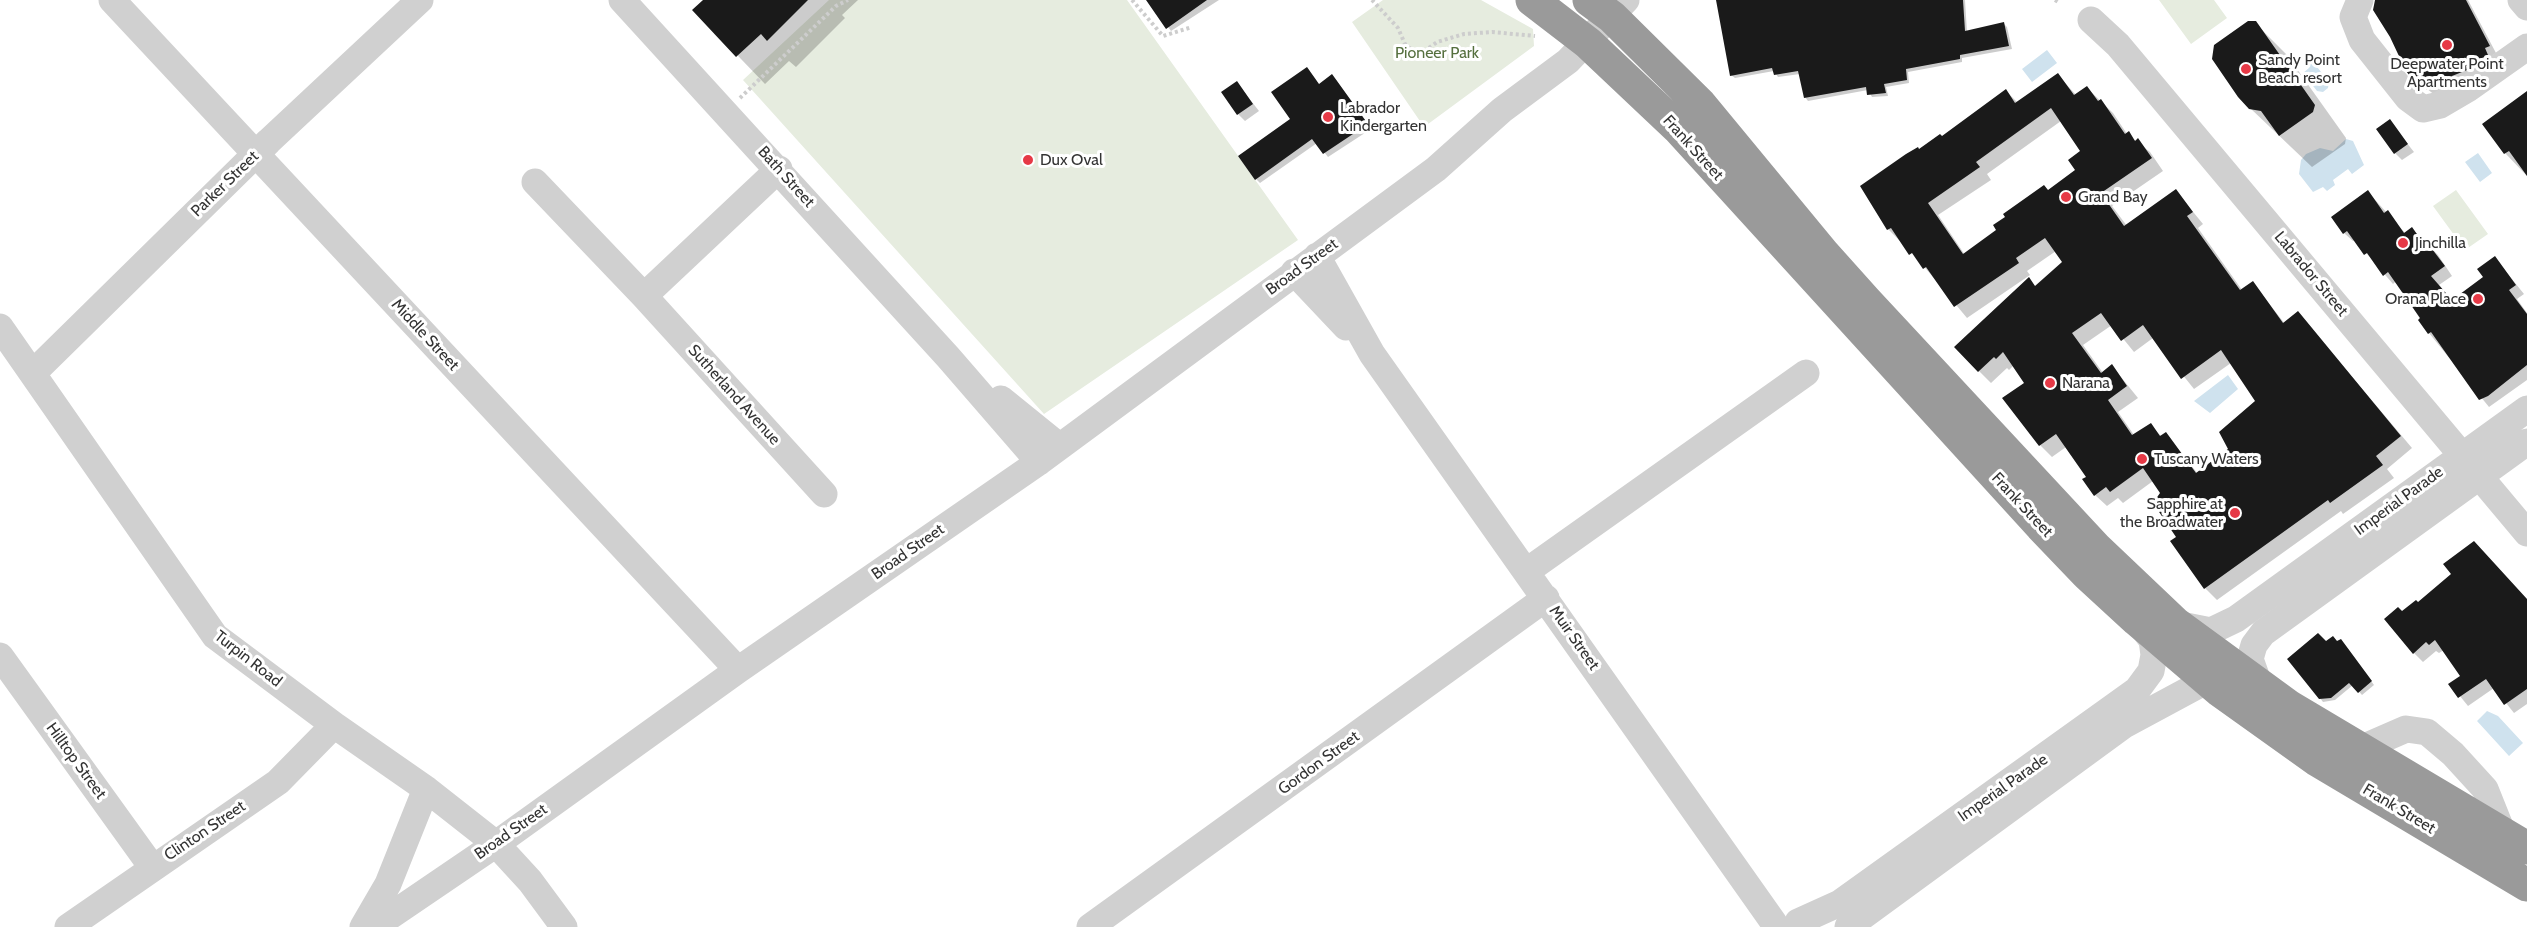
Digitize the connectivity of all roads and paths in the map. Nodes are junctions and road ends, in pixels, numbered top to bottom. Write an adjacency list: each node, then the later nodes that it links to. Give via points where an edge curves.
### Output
1 (112, 0): 21 (street, Middle Street)
2 (420, 0): 21 (street, Parker Street)
3 (622, 0): 20 (street, Bath Street)
4 (848, 0): 20 (path, via 836,6)
5 (1132, 0): 16 (path, via 1163,36)
6 (1372, 0): 17 (path, via 1414,52 1423,52 1437,42 1464,34 1492,32)
7 (1532, 0): 18 (highway, Frank Street)
8 (1646, 0): 13 (street, Broad Street)
9 (2055, 0): 12 (path)
10 (2360, 0): 19 (street, via 2353,17 2362,40 2408,98 2423,109 2440,105 2469,88)
11 (2521, 0): 14 (street)
12 (2060, 3)
13 (1609, 6): 18 (street, Broad Street); 41 (highway, Frank Street, via 1700,105 1823,253 2054,504)
14 (2527, 7)
15 (2091, 20): 34 (street, Labrador Street, via 2118,45)
16 (1192, 27)
17 (1538, 37)
18 (1587, 43): 24 (street, Broad Street, via 1579,71 1563,88 1436,169); 40 (highway, Frank Street, via 1678,128 2041,526)
19 (2527, 47)
20 (727, 112): 22 (street, Bath Street)
21 (256, 154): 29 (street, Parker Street); 43 (street, Middle Street)
22 (779, 169): 26 (street); 33 (street, Bath Street, via 948,357)
23 (535, 182): 26 (street, Sutherland Avenue)
24 (1317, 256): 25 (street, Broad Street); 28 (street, Muir Street)
25 (1294, 272): 28 (street, Muir Street); 33 (street, Broad Street)
26 (644, 296): 36 (street, Sutherland Avenue)
27 (0, 327): 29 (street, Turpin Road)
28 (1372, 354): 38 (street, Muir Street)
29 (34, 372): 46 (street, Turpin Road, via 215,636)
30 (1806, 373): 38 (street)
31 (2527, 409): 34 (street, Imperial Parade)
32 (2527, 442): 35 (street, Imperial Parade)
33 (1049, 454): 43 (street, Broad Street)
34 (2462, 454): 35 (street, Labrador Street); 41 (street, Imperial Parade, via 2236,619 2211,631)
35 (2480, 476): 37 (street, Labrador Street); 44 (street, Imperial Parade, via 2263,633 2253,645 2250,659)
36 (824, 494)
37 (2527, 533)
38 (1527, 571): 39 (street, Muir Street)
39 (1546, 598): 54 (street, Muir Street); 59 (street, Gordon Street)
40 (2137, 620): 45 (highway, Frank Street); 49 (street, Imperial Parade, via 2152,640 2154,655 2151,671 2137,690)
41 (2175, 623): 44 (highway, Frank Street)
42 (0, 656): 52 (street, Hilltop Street)
43 (738, 670): 51 (street, Broad Street)
44 (2260, 687): 47 (highway, Frank Street)
45 (2219, 690): 49 (street, Imperial Parade, via 2202,683 2124,725); 53 (highway, Frank Street, via 2317,760)
46 (334, 725): 48 (street, Turpin Road); 52 (street, Clinton Street, via 278,782)
47 (2360, 749): 50 (highway, Frank Street); 50 (street, Frank Street, via 2406,729 2427,732 2453,753 2485,789)
48 (426, 789): 51 (street, Turpin Road); 56 (street, via 388,884)
49 (1970, 823): 54 (street, Imperial Parade, via 1840,903); 60 (street, Imperial Parade)
50 (2515, 841)
51 (496, 843): 57 (street, Broad Street); 58 (street, Turpin Road)
52 (152, 867): 55 (street, Clinton Street)
53 (2527, 885)
54 (1787, 925)
55 (68, 927)
56 (363, 927)
57 (374, 927)
58 (564, 927)
59 (1090, 927)
60 (1848, 927)

